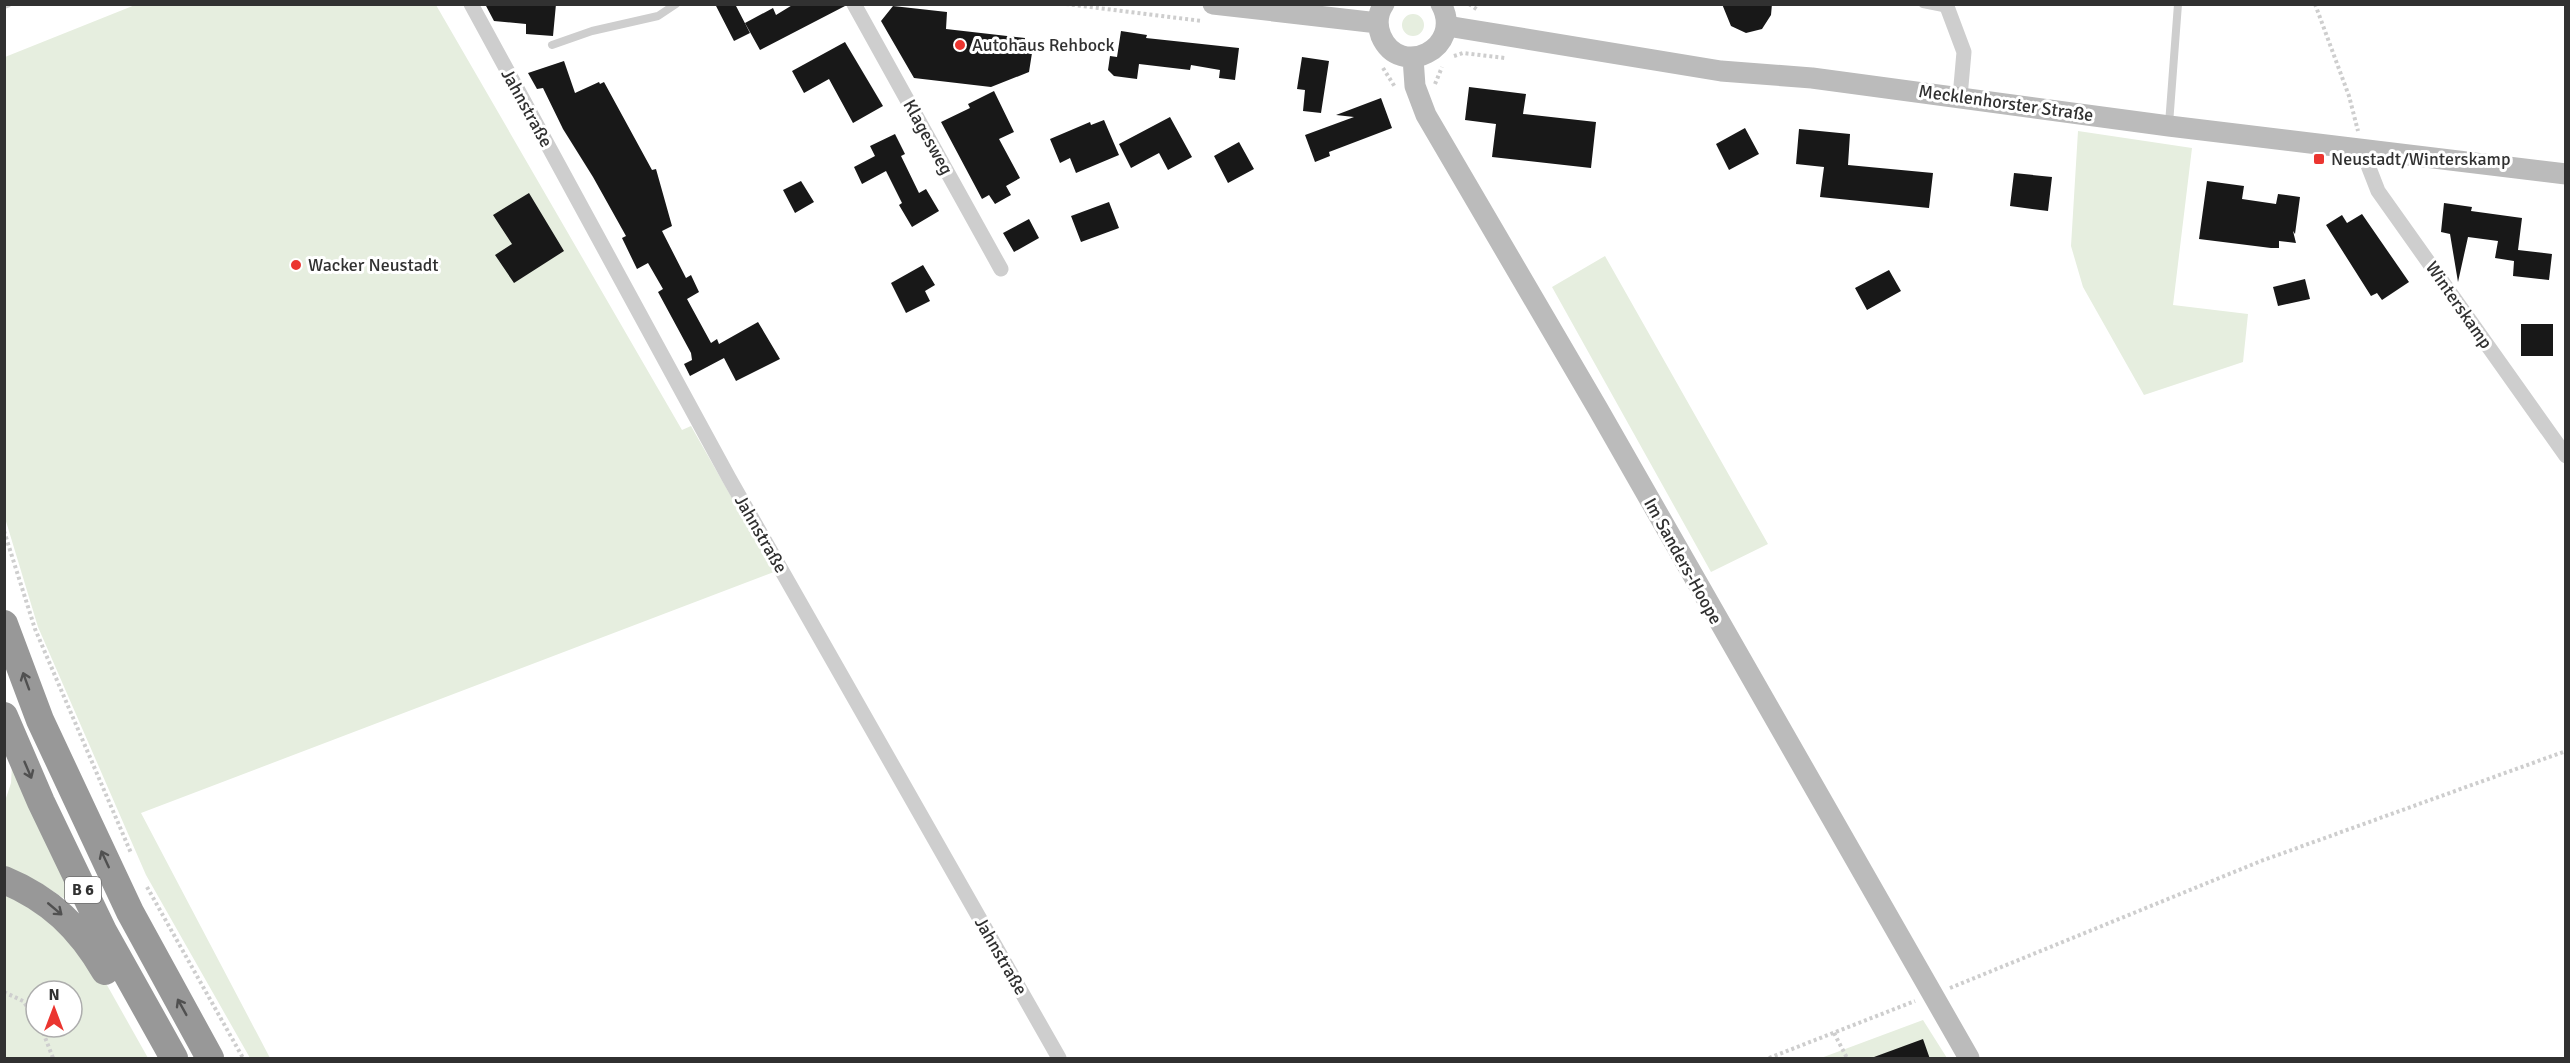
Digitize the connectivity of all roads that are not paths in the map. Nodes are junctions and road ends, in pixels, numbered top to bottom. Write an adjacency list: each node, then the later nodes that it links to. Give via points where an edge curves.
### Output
1 (471, 4): 25 (street, Jahnstraße, via 729,478)
2 (676, 4): 11 (lane, via 658,16)
3 (854, 4): 17 (street, Klagesweg)
4 (1441, 4): 10 (street)
5 (1923, 4): 7 (lane)
6 (2178, 4): 14 (lane)
7 (1947, 7): 13 (street, via 1964,52)
8 (1212, 13): 9 (street)
9 (1381, 14): 12 (street, via 1383,41 1390,50)
10 (1447, 26): 12 (street, via 1435,49); 13 (street, Mecklenhorster Straße, via 1721,71)
11 (552, 45)
12 (1413, 58): 26 (street, Im Sanders-Hoope, via 1415,86 1426,115)
13 (1960, 97): 14 (street, Mecklenhorster Straße)
14 (2169, 126): 15 (street, Mecklenhorster Straße)
15 (2362, 150): 16 (street, Mecklenhorster Straße); 18 (street, Winterskamp, via 2379,191)
16 (2565, 174)
17 (1001, 268)
18 (2565, 456)
19 (4, 624): 24 (highway, B 6, one-way to 19, via 130,912 40,720)
20 (4, 716): 23 (highway, B 6, one-way to 23, via 103,931)
21 (4, 880): 22 (highway, B 6, one-way to 22, via 33,892 58,910 89,944 116,990)
22 (168, 1059)
23 (174, 1059)
24 (210, 1059)
25 (1059, 1059)
26 (1969, 1059)

